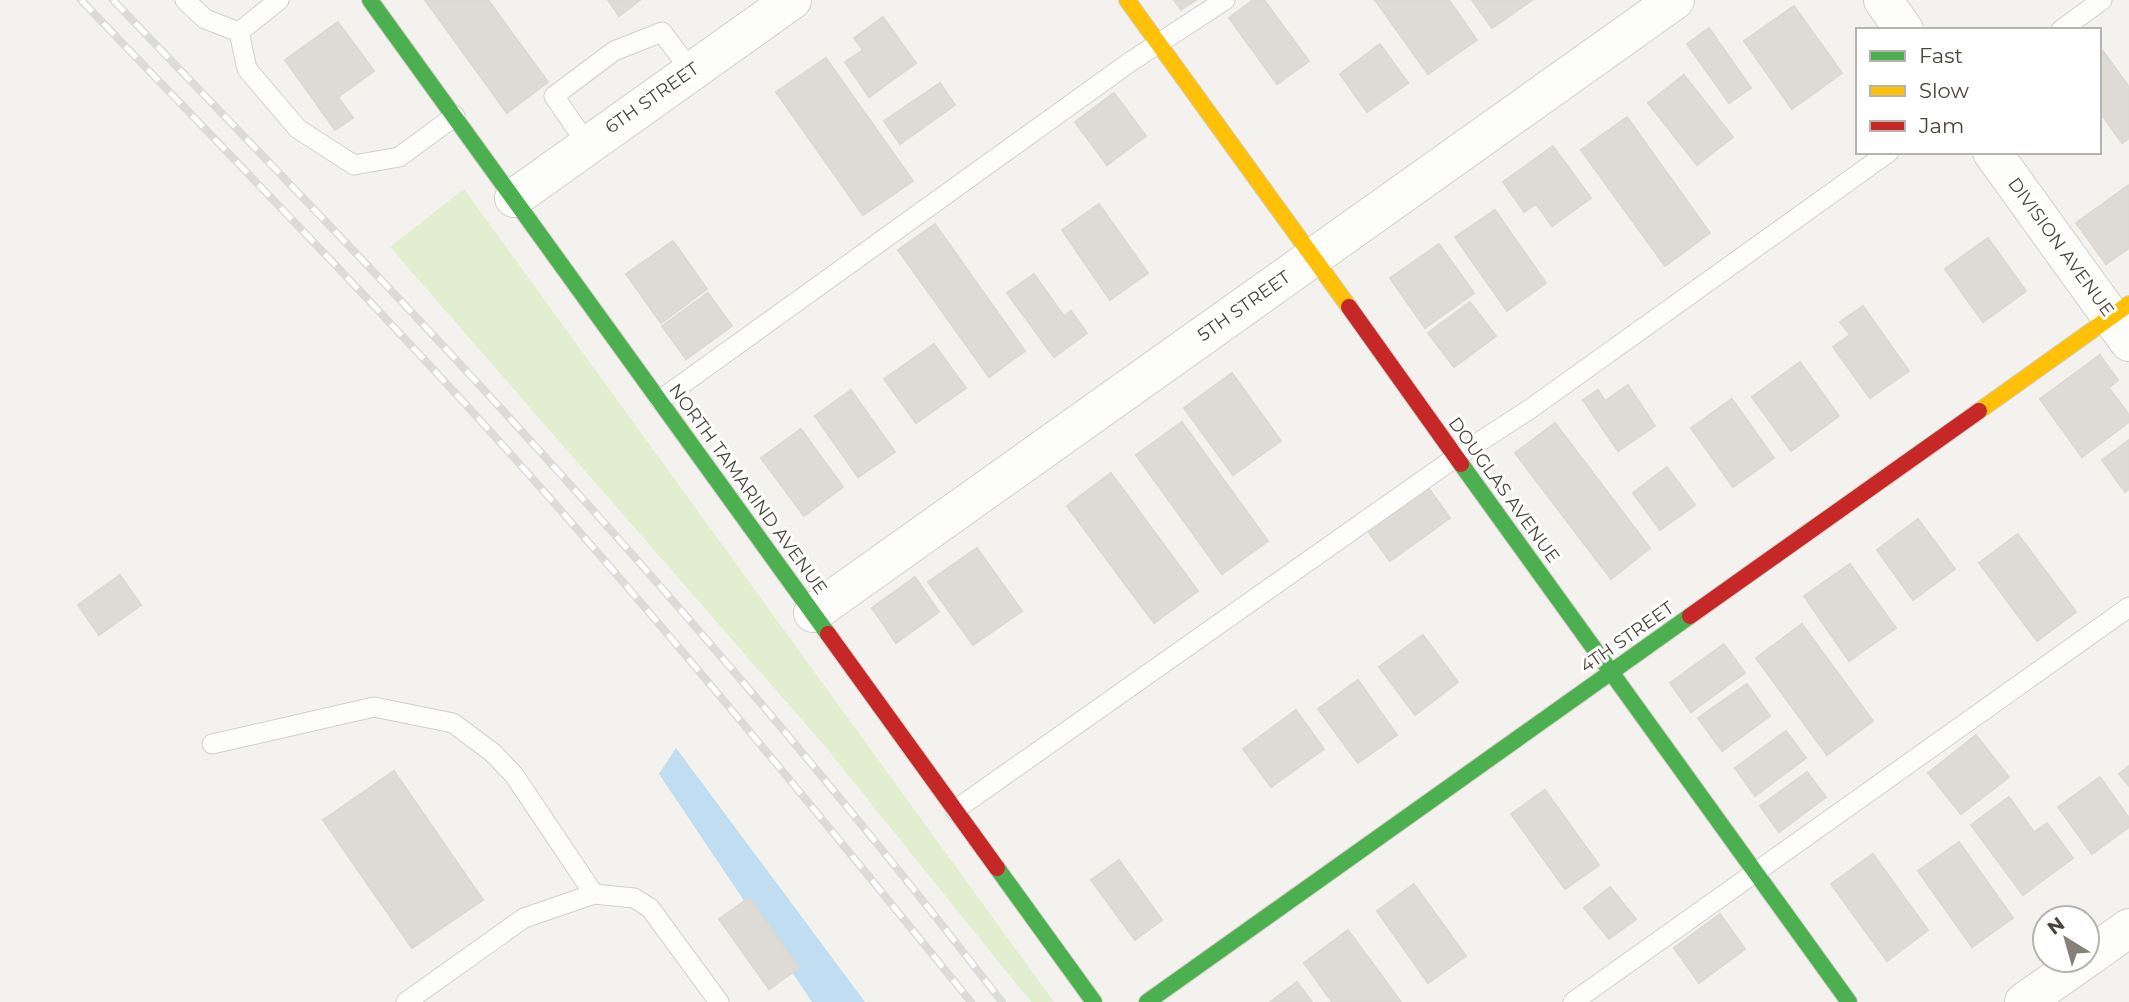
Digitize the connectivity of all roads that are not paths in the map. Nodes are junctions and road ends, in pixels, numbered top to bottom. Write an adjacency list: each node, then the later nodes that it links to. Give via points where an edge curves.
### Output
1 (185, 0): 12 (lane, via 205,19)
2 (279, 0): 12 (lane)
3 (370, 0): 15 (street, NORTH TAMARIND AVENUE)
4 (792, 0): 14 (street, 6TH STREET)
5 (1127, 0): 13 (street, DOUGLAS AVENUE)
6 (1225, 0): 13 (lane)
7 (1675, 0): 20 (street, 5TH STREET)
8 (1883, 0): 10 (street)
9 (2102, 0): 11 (lane)
10 (1903, 28)
11 (2064, 28)
12 (239, 32): 15 (lane, via 247,69 298,129 354,165 399,158)
13 (1159, 44): 20 (street, DOUGLAS AVENUE); 22 (lane)
14 (691, 71): 16 (street, 6TH STREET); 16 (lane, via 662,32 614,51 554,96)
15 (455, 116): 19 (street, NORTH TAMARIND AVENUE)
16 (587, 144): 19 (street, 6TH STREET)
17 (1886, 154): 23 (lane, via 1530,410)
18 (1994, 154): 21 (street, DIVISION AVENUE)
19 (514, 198): 22 (street, NORTH TAMARIND AVENUE)
20 (1313, 257): 23 (street, DOUGLAS AVENUE); 25 (street, 5TH STREET)
21 (2123, 321): 26 (street, 4TH STREET)
22 (660, 400): 25 (street, NORTH TAMARIND AVENUE)
23 (1456, 457): 26 (street, DOUGLAS AVENUE); 28 (lane)
24 (2129, 607): 29 (lane)
25 (813, 612): 28 (street, NORTH TAMARIND AVENUE)
26 (1612, 672): 29 (street, DOUGLAS AVENUE); 37 (street, 4TH STREET)
27 (212, 744): 30 (lane, via 374,707 453,723 514,775)
28 (956, 810): 36 (street, NORTH TAMARIND AVENUE)
29 (1756, 873): 38 (lane); 39 (street, DOUGLAS AVENUE)
30 (594, 894): 34 (lane, via 524,918); 35 (lane, via 634,898 650,908)
31 (2129, 928): 32 (street)
32 (2101, 948)
33 (2064, 974): 40 (street)
34 (406, 1002)
35 (719, 1002)
36 (1094, 1002)
37 (1147, 1002)
38 (1573, 1002)
39 (1849, 1002)
40 (2024, 1002)

